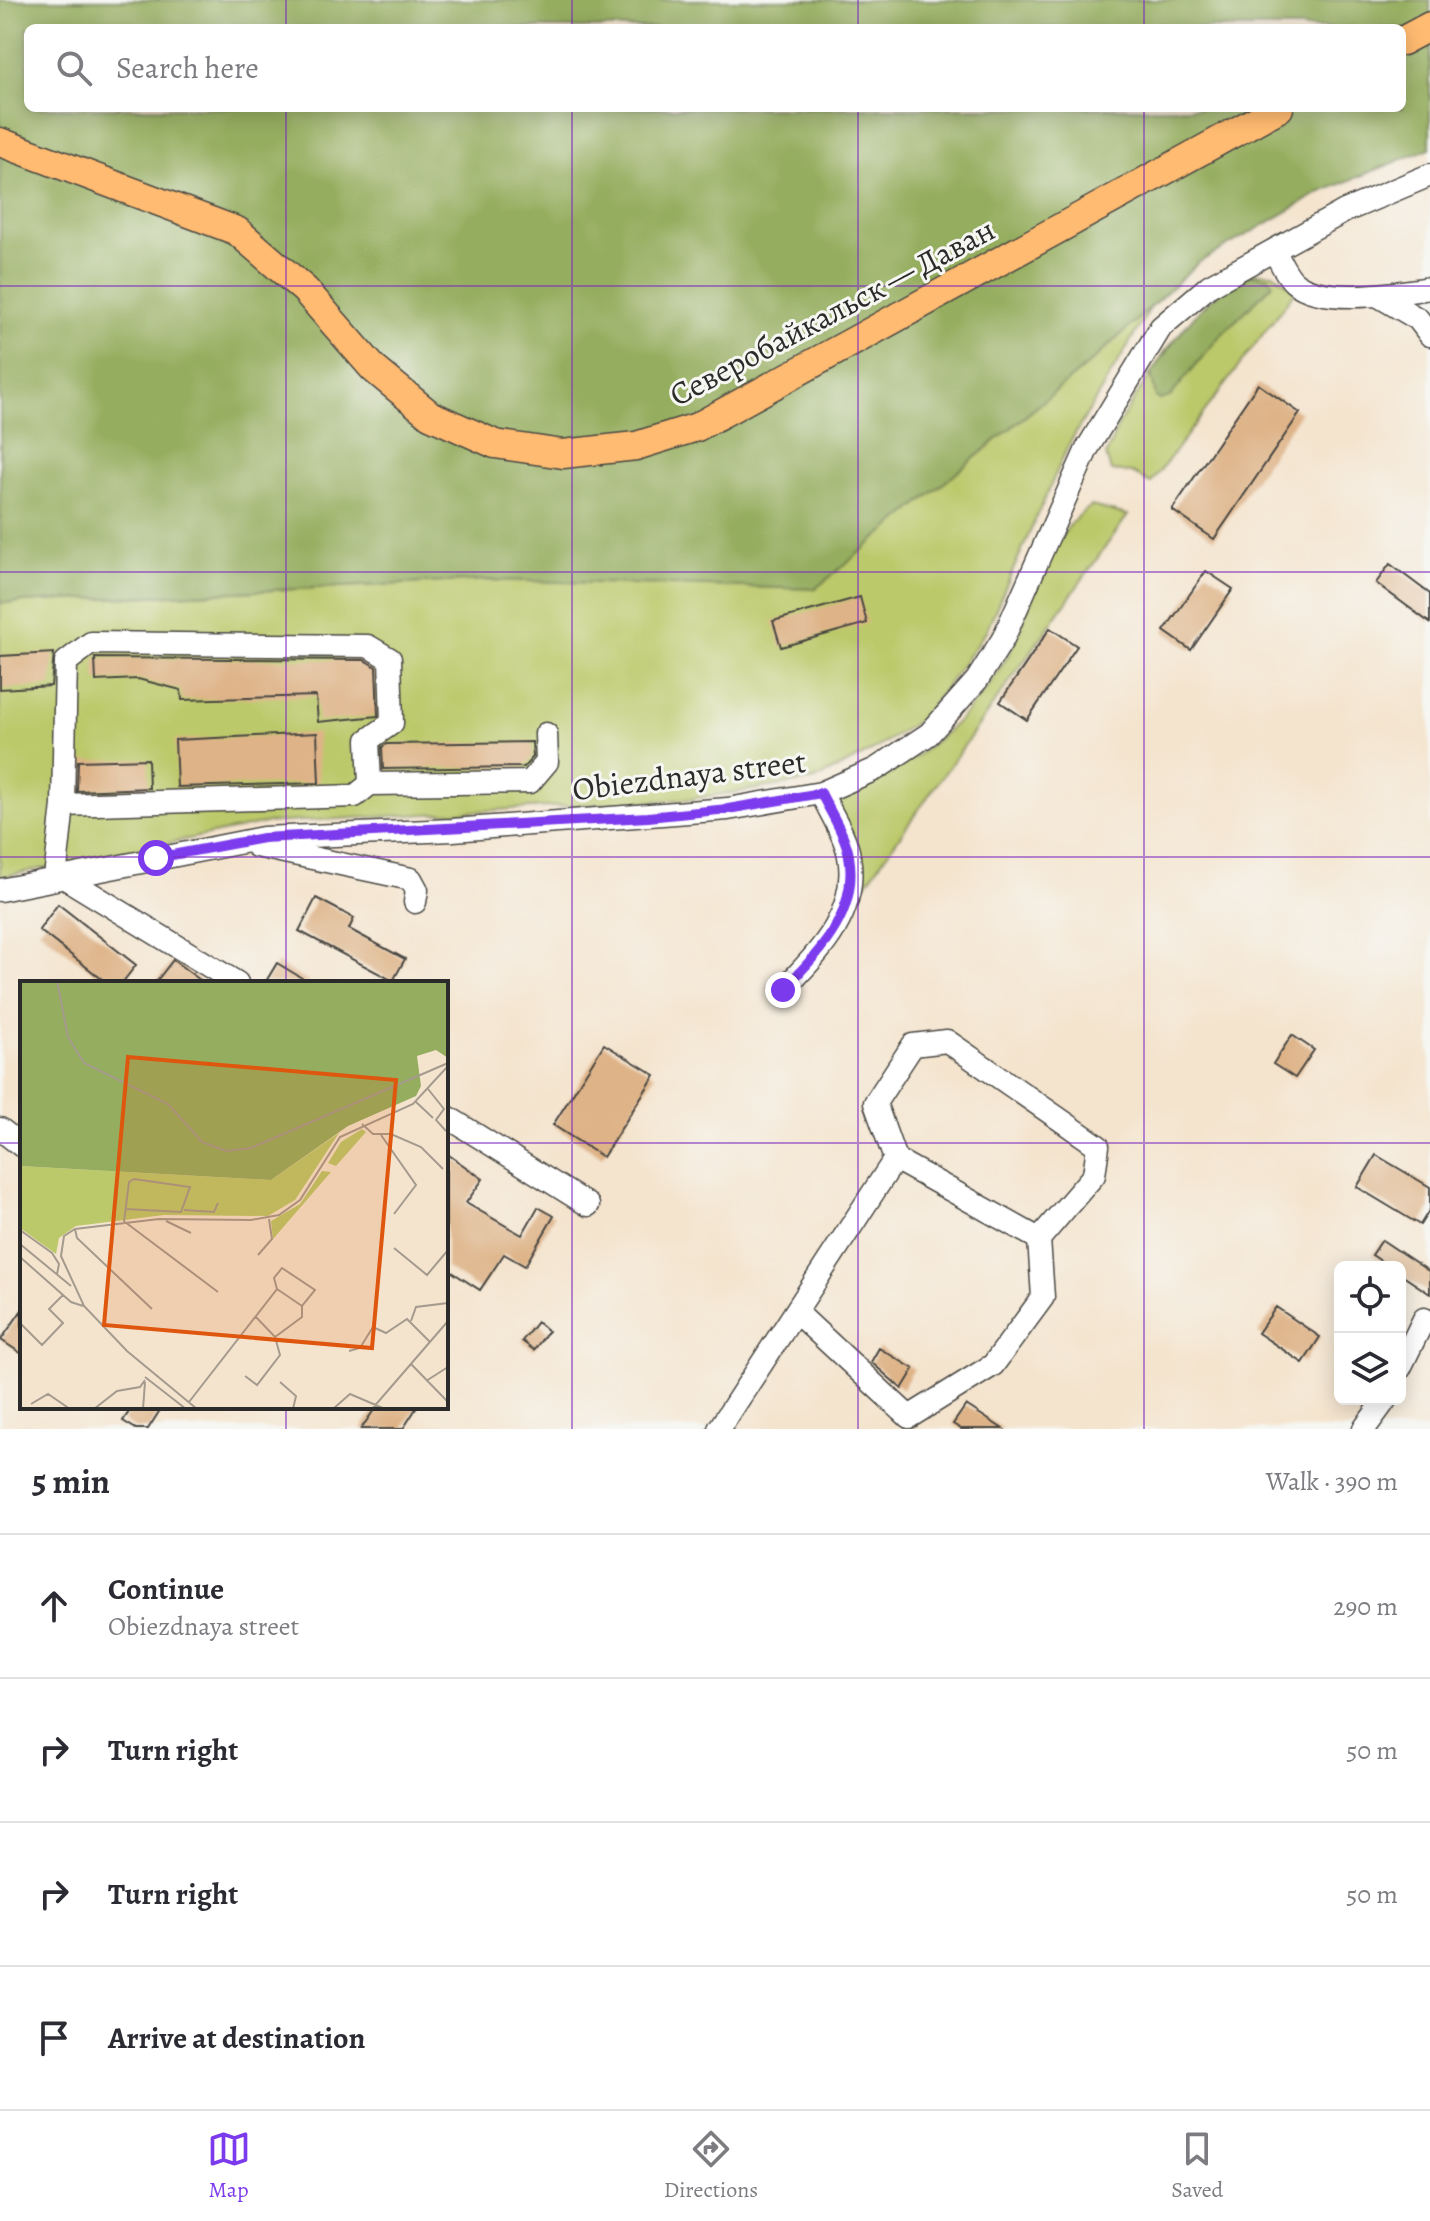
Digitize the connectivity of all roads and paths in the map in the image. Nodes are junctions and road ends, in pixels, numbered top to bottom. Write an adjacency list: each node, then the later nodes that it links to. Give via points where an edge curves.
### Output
1 (1430, 26): 2 (main road)
2 (1406, 39)
3 (1272, 112): 4 (main road, Северобайкальск — Даван, via 697,427 636,446 563,454 495,444 430,415 374,369 305,290 237,231)
4 (0, 142)
5 (1430, 175): 6 (street, Obiezdnaya street, via 1345,211)
6 (1274, 250): 8 (street, via 1294,282 1332,296); 12 (street, Obiezdnaya street, via 1209,286 1161,327 1087,449 1003,639 977,680 929,734 876,769)
7 (1430, 288): 8 (street)
8 (1377, 295): 9 (street, via 1418,319)
9 (1430, 335)
10 (546, 734): 11 (street, via 547,762 530,782)
11 (370, 784): 13 (street, via 355,796); 13 (street, via 368,740 392,723 390,659 368,646 91,643 66,662)
12 (821, 793): 14 (street, Obiezdnaya street, via 648,817); 19 (street, via 849,855 848,898 832,937)
13 (63, 805): 15 (street)
14 (239, 842): 15 (street, Obiezdnaya street); 17 (street, via 411,879 417,890)
15 (59, 877): 16 (street, Obiezdnaya street); 18 (street)
16 (0, 890)
17 (415, 902)
18 (234, 981)
19 (783, 990)
20 (448, 1117): 24 (street)
21 (0, 1129): 22 (street)
22 (20, 1144)
23 (895, 1159): 25 (street); 25 (street, via 875,1103 913,1045 947,1041 1098,1146 1094,1175); 26 (street)
24 (588, 1205)
25 (1039, 1239): 30 (street, via 1043,1297 993,1365)
26 (796, 1312): 30 (street); 31 (street)
27 (1430, 1322): 28 (street, via 1424,1319)
28 (1406, 1356)
29 (1382, 1405): 32 (street)
30 (912, 1423)
31 (719, 1429)
32 (1364, 1429)

